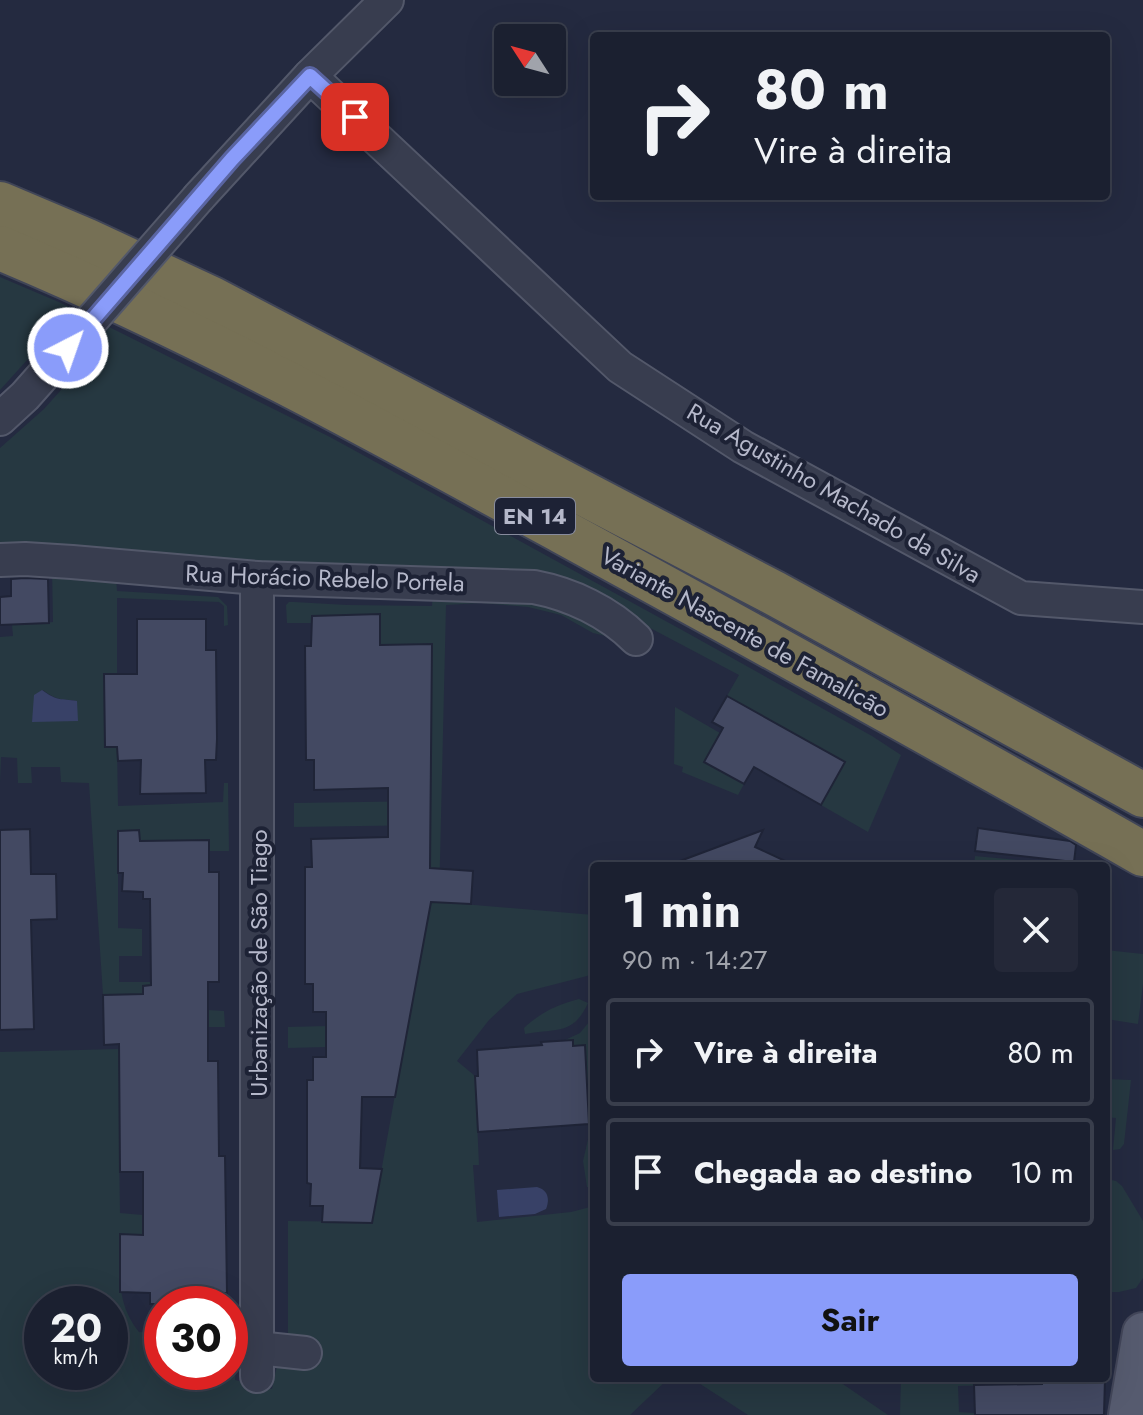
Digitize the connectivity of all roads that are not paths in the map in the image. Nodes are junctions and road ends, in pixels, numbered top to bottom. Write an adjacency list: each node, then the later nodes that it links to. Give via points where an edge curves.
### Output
1 (387, 0): 2 (street)
2 (310, 76): 5 (street, bridge); 8 (street, Rua Agustinho Machado da Silva, via 620,367 743,447 1021,598)
3 (0, 204): 10 (highway, Variante Nascente de Famalicão / EN 14, via 212,299 774,593)
4 (0, 248): 11 (highway, Variante Nascente de Famalicão / EN 14, via 186,332 428,458)
5 (0, 419)
6 (0, 560): 7 (street, Rua Horácio Rebelo Portela)
7 (257, 578): 9 (street, Rua Horácio Rebelo Portela, via 534,587 579,600); 14 (street, Urbanização de São Tiago)
8 (1143, 607)
9 (636, 639)
10 (1143, 795)
11 (1143, 854)
12 (1143, 1333): 15 (main road)
13 (305, 1353): 14 (street, Urbanização de São Tiago)
14 (248, 1356)
15 (1129, 1415)

